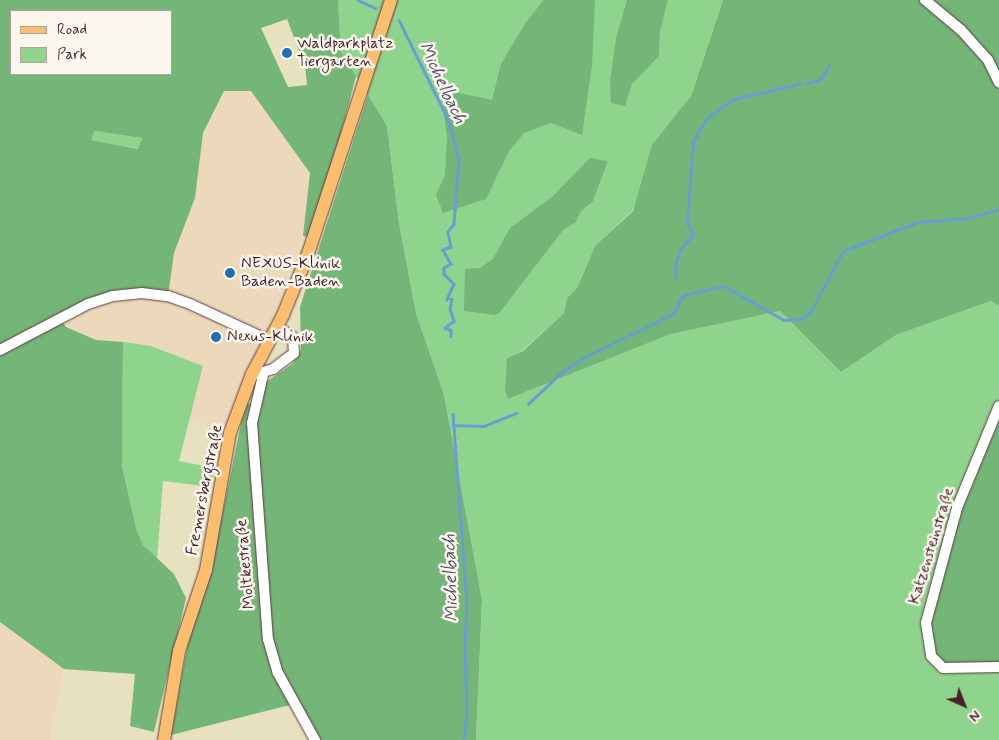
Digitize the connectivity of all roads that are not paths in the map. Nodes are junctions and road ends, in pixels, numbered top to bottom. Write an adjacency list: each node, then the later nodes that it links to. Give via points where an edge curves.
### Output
1 (390, 0): 4 (main road, Fremersbergstraße, via 308,254)
2 (926, 0): 3 (street, via 961,30 988,60)
3 (999, 83)
4 (277, 327): 5 (main road, Fremersbergstraße); 7 (street, via 293,337 294,353 285,363)
5 (270, 341): 6 (street, via 183,302 142,293 112,296 88,304); 7 (main road, Fremersbergstraße)
6 (0, 350)
7 (258, 374): 10 (main road, Fremersbergstraße, via 230,433 206,570 179,651); 11 (street, Moltkestraße, via 252,423 268,640 278,673)
8 (999, 406): 9 (street, Katzensteinstraße, via 957,508 926,623 931,656 943,668)
9 (999, 667)
10 (164, 740)
11 (315, 740)

